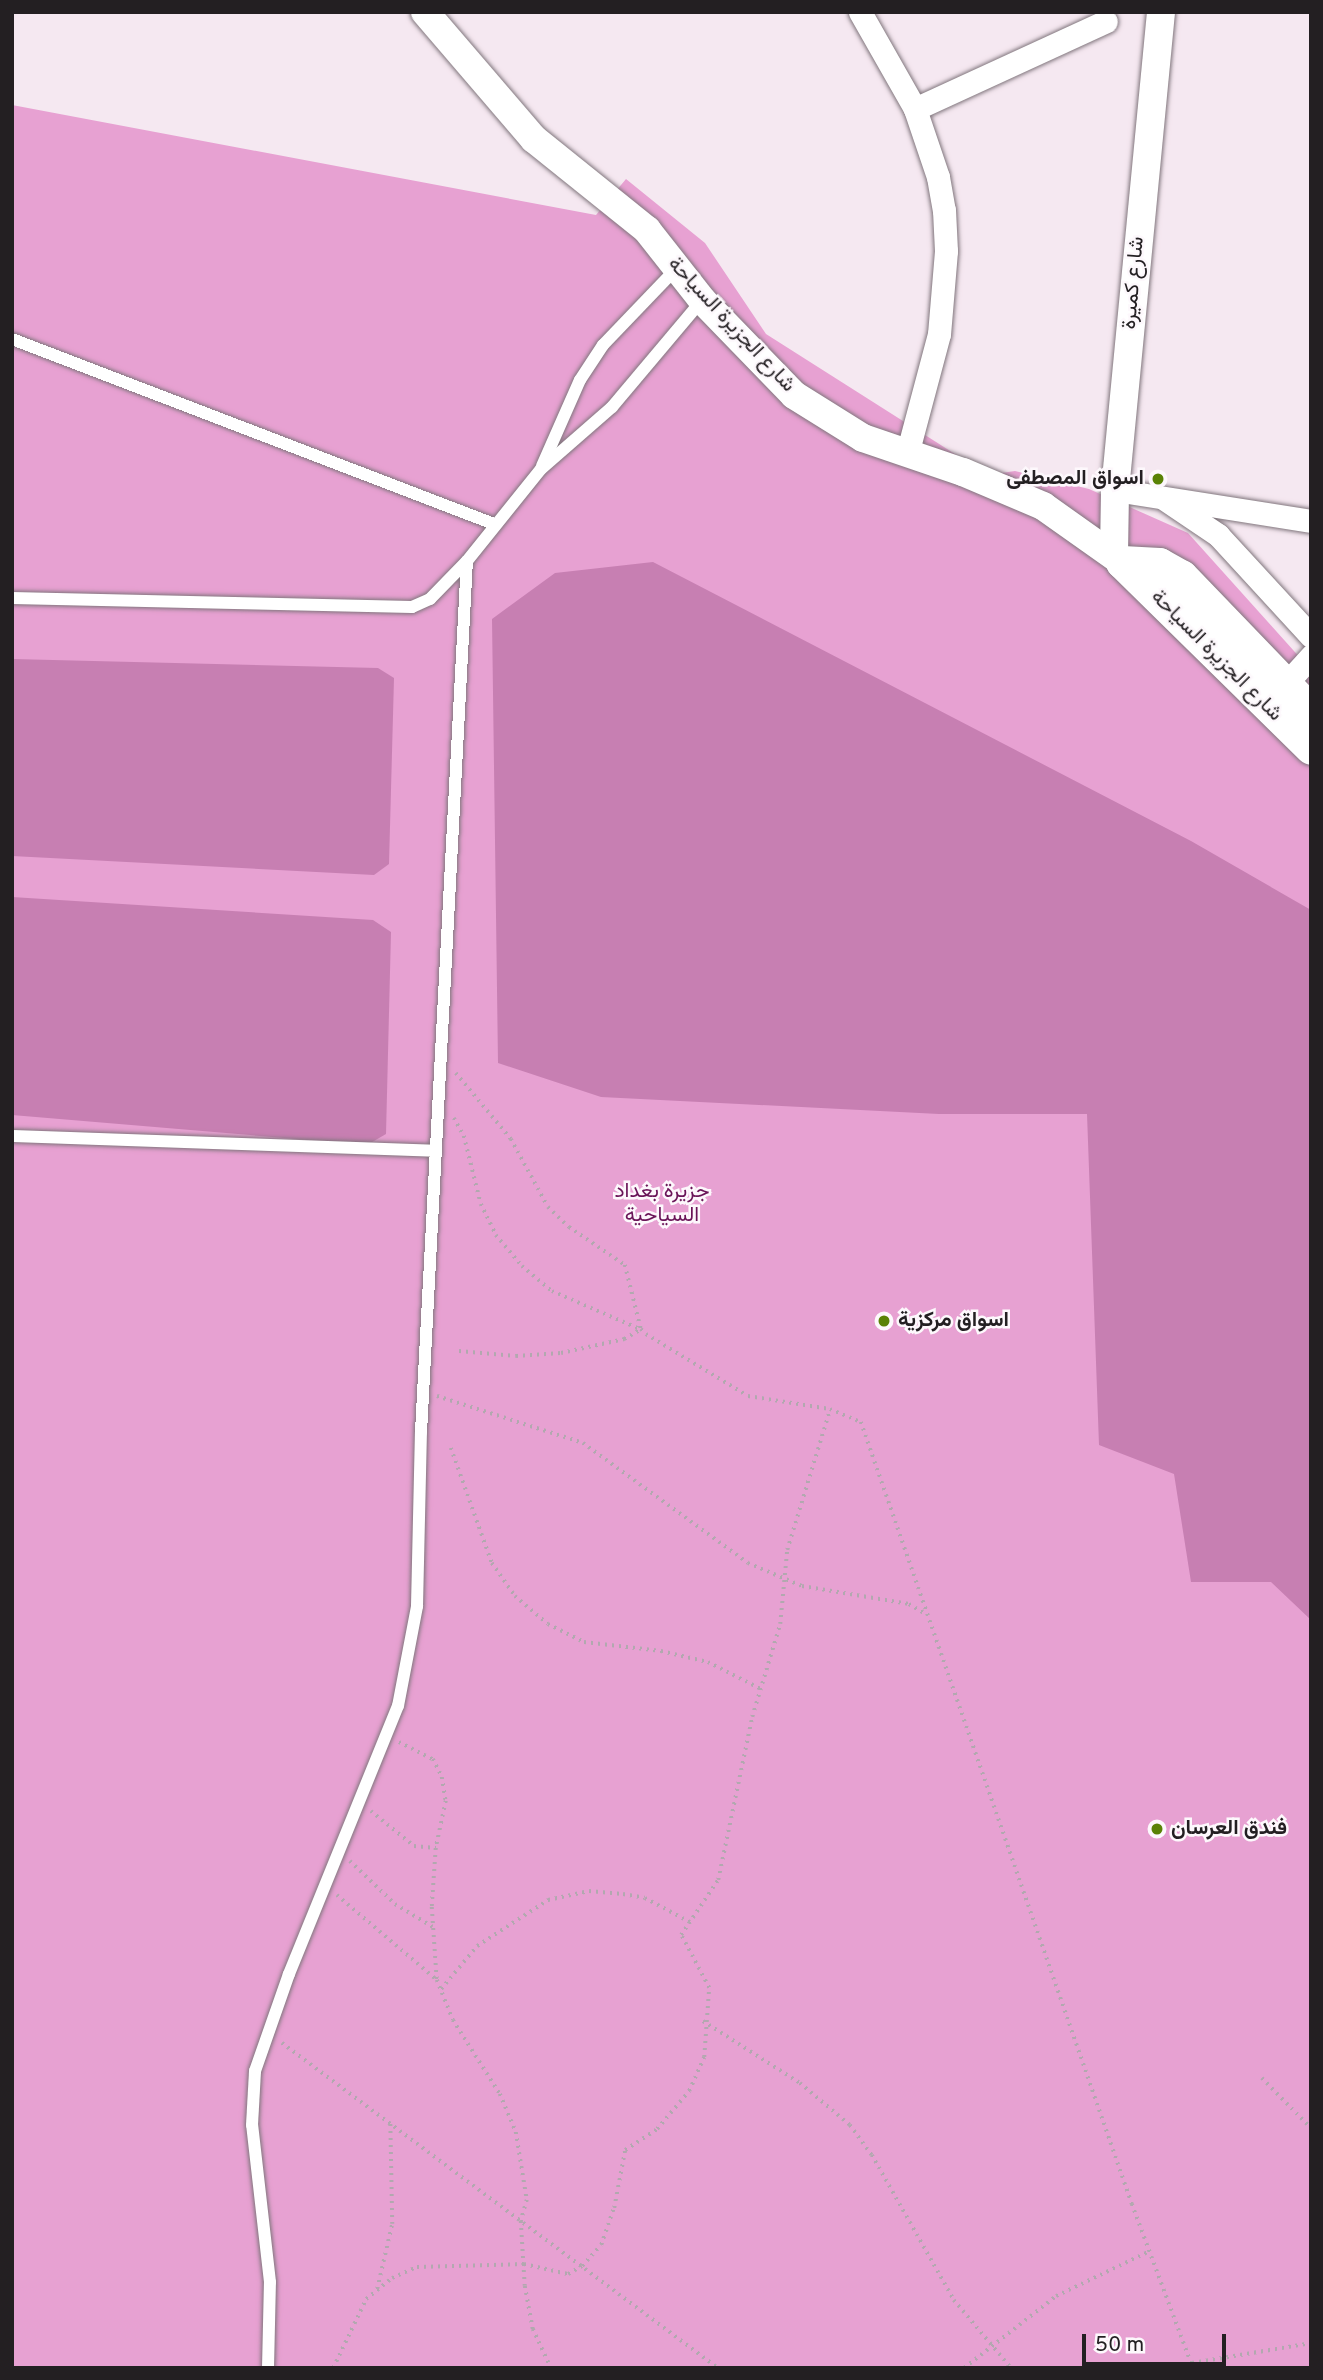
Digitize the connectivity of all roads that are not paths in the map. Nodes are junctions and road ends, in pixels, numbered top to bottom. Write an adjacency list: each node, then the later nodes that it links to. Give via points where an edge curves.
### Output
1 (425, 12): 6 (street, شارع الجزيرة السياحة, via 534,139 648,230)
2 (859, 12): 5 (street)
3 (1161, 12): 11 (street, شارع كميرة)
4 (1106, 21): 5 (street)
5 (915, 109): 9 (street, via 939,177 946,251 939,334)
6 (676, 269): 7 (street, شارع الجزيرة السياحة); 10 (lane, via 603,345 580,380)
7 (702, 300): 9 (street, شارع الجزيرة السياحة, via 793,395 842,427); 10 (lane, via 612,407)
8 (12, 339): 14 (lane)
9 (907, 454): 15 (street, شارع الجزيرة السياحة, via 1017,493 1068,520)
10 (541, 469): 14 (lane)
11 (1115, 490): 12 (street); 15 (street, شارع كميرة)
12 (1166, 499): 13 (street); 18 (street, via 1219,535)
13 (1311, 522)
14 (494, 524): 16 (lane)
15 (1118, 558): 20 (main road, شارع الجزيرة السياحة, via 1159,564 1181,576); 22 (main road, شارع الجزيرة السياحة)
16 (467, 561): 17 (lane, via 430,598 412,607); 24 (lane)
17 (12, 598)
18 (1311, 636)
19 (1311, 656): 20 (street)
20 (1283, 687): 21 (main road, شارع الجزيرة السياحة)
21 (1311, 712)
22 (1311, 748)
23 (12, 1136): 24 (lane)
24 (436, 1151): 25 (lane, via 417,1606 407,1673 255,2071 252,2125 270,2282)
25 (268, 2368)

